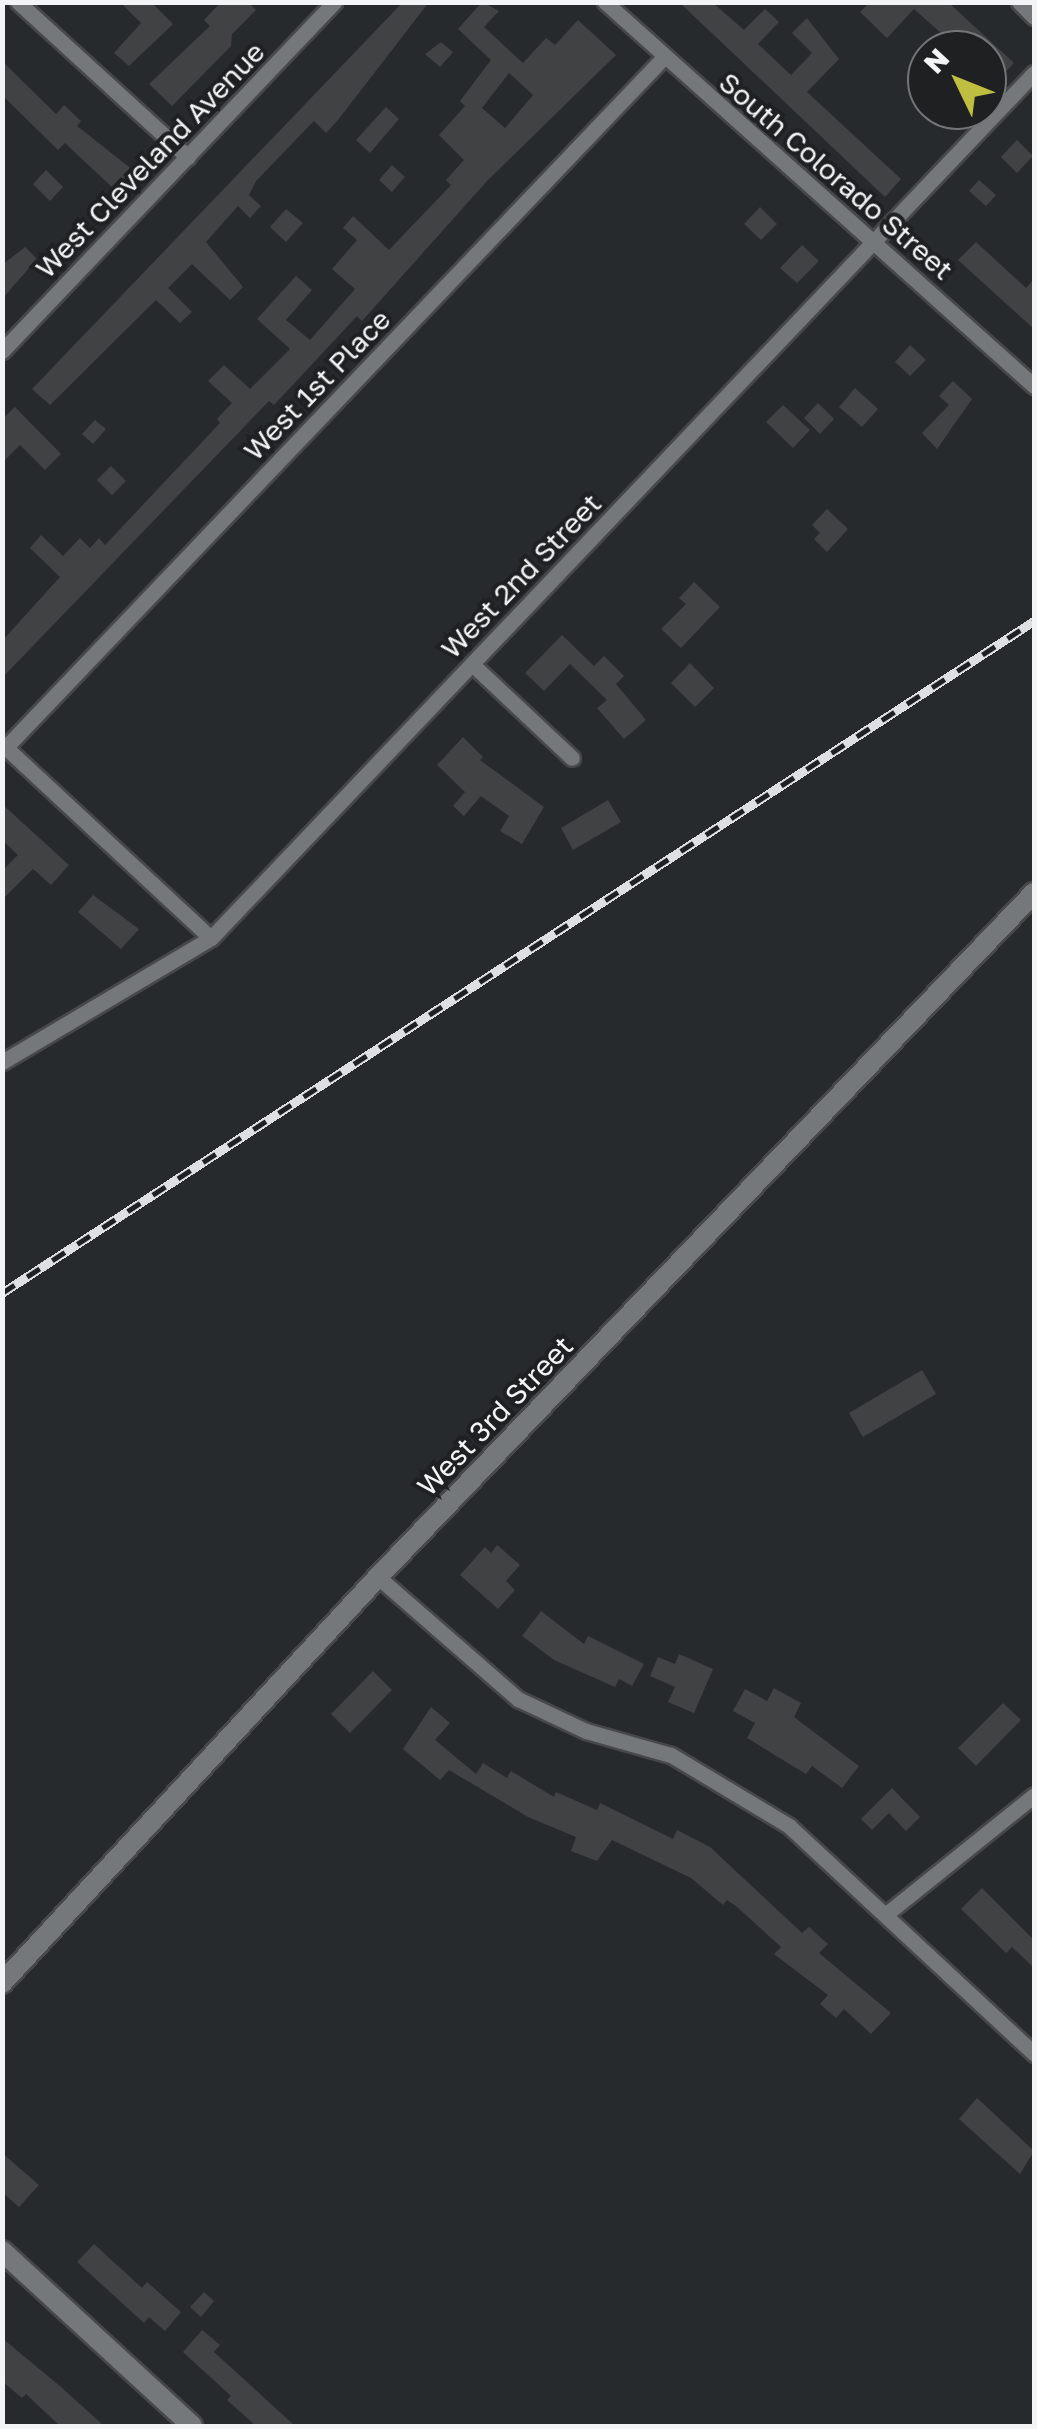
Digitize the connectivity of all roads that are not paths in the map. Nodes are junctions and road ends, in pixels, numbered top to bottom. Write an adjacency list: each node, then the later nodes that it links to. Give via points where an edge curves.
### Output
1 (18, 2): 8 (street)
2 (334, 2): 8 (street, West Cleveland Avenue)
3 (606, 2): 6 (street, South Colorado Street)
4 (1019, 2): 5 (street)
5 (1034, 17)
6 (664, 58): 9 (street, South Colorado Street); 13 (street, West 1st Place)
7 (1034, 72): 9 (street, West 2nd Street)
8 (188, 157): 10 (street, West Cleveland Avenue)
9 (874, 246): 11 (street, South Colorado Street); 12 (street, West 2nd Street)
10 (2, 351)
11 (1034, 386)
12 (472, 664): 14 (street); 16 (street, West 2nd Street)
13 (4, 746): 16 (street)
14 (572, 758)
15 (1034, 893): 18 (street, West 3rd Street)
16 (211, 938): 17 (street, West 2nd Street)
17 (2, 1062)
18 (378, 1578): 20 (street, via 518,1699 586,1732 671,1755 789,1826); 21 (street, West 3rd Street)
19 (1034, 1796): 20 (street)
20 (885, 1915): 22 (street)
21 (2, 1983)
22 (1034, 2054)
23 (2, 2251): 24 (street)
24 (192, 2426)

